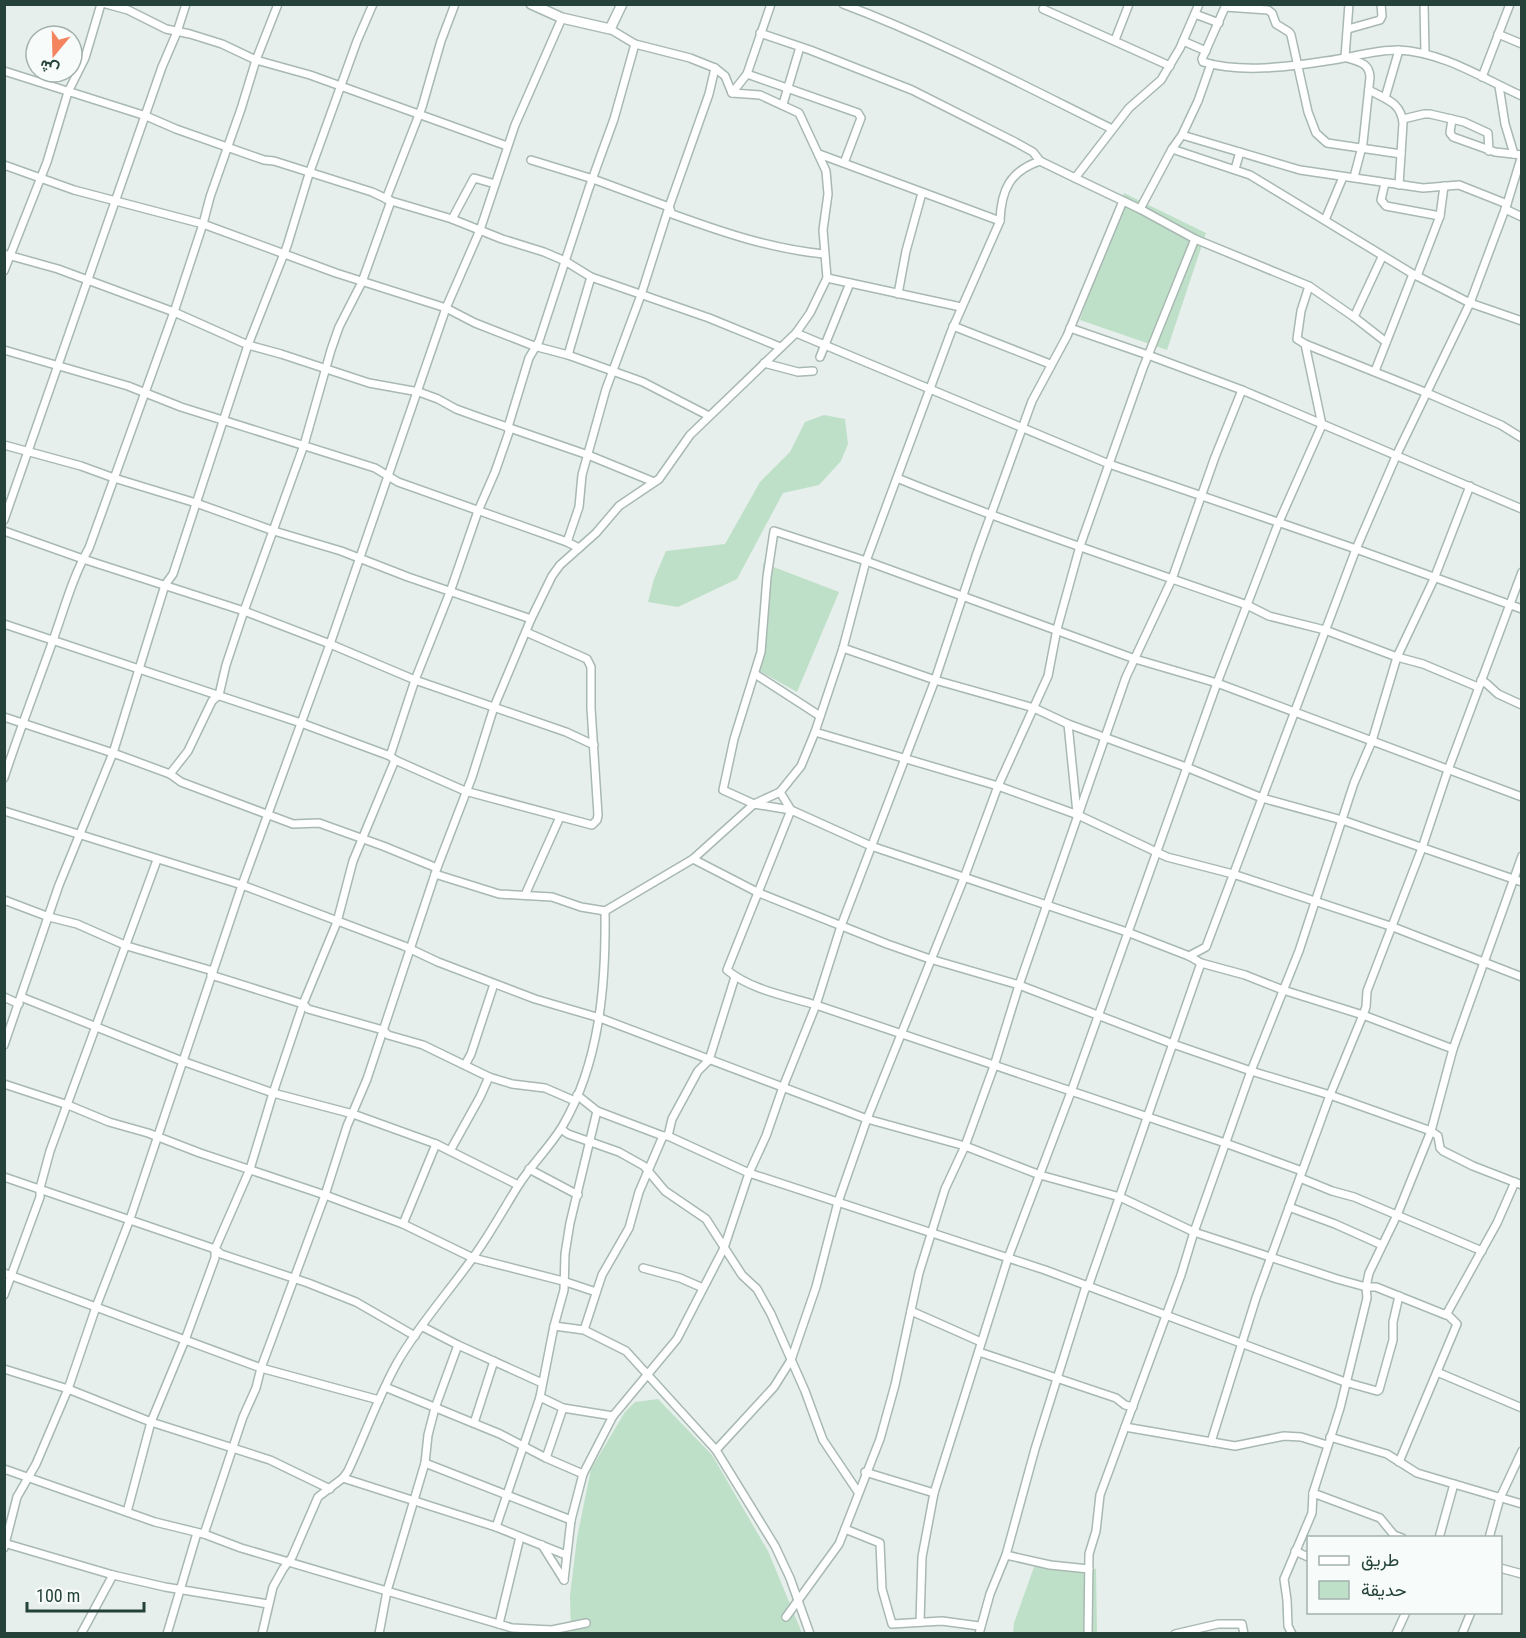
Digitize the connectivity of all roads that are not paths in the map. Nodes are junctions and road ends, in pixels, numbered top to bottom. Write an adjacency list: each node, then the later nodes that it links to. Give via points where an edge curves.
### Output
1 (101, 4): 47 (street, via 85,58)
2 (106, 4): 23 (street)
3 (186, 4): 23 (street)
4 (278, 4): 35 (street)
5 (373, 4): 44 (street)
6 (455, 4): 53 (street)
7 (531, 4): 19 (street)
8 (622, 4): 21 (street)
9 (771, 4): 24 (street)
10 (843, 4): 56 (street, via 997,70)
11 (1129, 4): 26 (street)
12 (1200, 4): 18 (street)
13 (1349, 4): 22 (street)
14 (1381, 4): 22 (street, via 1380,20)
15 (1424, 4): 33 (street)
16 (1510, 4): 25 (street)
17 (1043, 9): 26 (street)
18 (1195, 14): 20 (street); 27 (street)
19 (562, 18): 21 (street); 58 (street)
20 (1219, 23): 32 (street); 37 (street, via 1225,7 1270,11 1276,24 1291,35)
21 (609, 29): 28 (street)
22 (1348, 29): 34 (street)
23 (177, 32): 35 (street, via 222,44); 52 (street)
24 (760, 33): 30 (street); 41 (street)
25 (1498, 34): 29 (street); 42 (street)
26 (1115, 40): 38 (street)
27 (1183, 41): 32 (street); 38 (street)
28 (636, 44): 39 (street); 78 (street)
29 (1521, 44)
30 (800, 47): 45 (street); 68 (street, via 912,90 1033,152)
31 (1399, 50): 33 (street); 34 (street); 50 (street)
32 (1206, 51): 36 (street, via 1202,60)
33 (1425, 53): 42 (street)
34 (1345, 57): 37 (street); 46 (street, via 1370,69)
35 (256, 60): 44 (street); 59 (street)
36 (1210, 64): 37 (street, via 1263,68); 57 (street)
37 (1296, 65): 60 (street, via 1316,134 1327,143)
38 (1170, 66): 56 (street)
39 (715, 68): 48 (street, via 725,76); 88 (street)
40 (4, 71): 47 (street)
41 (747, 75): 45 (street); 48 (street)
42 (1482, 77): 43 (street)
43 (1499, 86): 49 (street); 66 (street, via 1505,124)
44 (341, 88): 53 (street); 73 (street)
45 (788, 88): 51 (street); 69 (street, via 858,113)
46 (1369, 90): 50 (street); 60 (street)
47 (68, 92): 52 (street); 74 (street)
48 (732, 93): 51 (street, via 760,95)
49 (1521, 96)
50 (1385, 98): 54 (street, via 1397,106)
51 (783, 104): 64 (street, via 802,116)
52 (146, 116): 59 (street); 85 (street)
53 (419, 116): 58 (street); 84 (street)
54 (1403, 119): 55 (street, via 1424,114); 65 (street)
55 (1452, 119): 62 (street, via 1487,132); 62 (street, via 1451,136)
56 (1112, 129): 77 (street)
57 (1182, 135): 61 (street); 63 (street)
58 (507, 146): 80 (street)
59 (228, 147): 73 (street); 95 (street)
60 (1362, 148): 65 (street); 76 (street)
61 (1172, 149): 72 (street); 89 (street)
62 (1489, 151): 66 (street)
63 (1240, 152): 72 (street); 75 (street, via 1300,170)
64 (819, 154): 69 (street); 98 (street, via 827,182)
65 (1401, 154): 81 (street)
66 (1519, 155): 70 (street)
67 (531, 160): 78 (street)
68 (1040, 161): 77 (street); 94 (street, via 1017,172 1004,194)
69 (844, 163): 83 (street)
70 (1520, 164): 87 (street)
71 (4, 165): 74 (street)
72 (1235, 169): 93 (street)
73 (309, 174): 84 (street); 100 (street)
74 (40, 177): 85 (street); 99 (street)
75 (1343, 177): 76 (street); 93 (street)
76 (1354, 177): 79 (street)
77 (1075, 178): 86 (street)
78 (593, 179): 88 (street); 102 (street)
79 (1385, 183): 81 (street); 90 (street, via 1381,200 1386,206)
80 (495, 184): 92 (street, via 474,178); 96 (street)
81 (1399, 185): 82 (street)
82 (1444, 186): 87 (street, via 1459,185); 90 (street)
83 (922, 193): 94 (street); 111 (street)
84 (388, 200): 92 (street); 108 (street)
85 (116, 201): 95 (street); 107 (street)
86 (1123, 201): 89 (street); 120 (street)
87 (1506, 206): 91 (street); 113 (street)
88 (669, 207): 98 (street, via 672,214 759,243); 112 (street)
89 (1140, 209): 97 (street)
90 (1440, 216): 104 (street)
91 (1521, 217)
92 (452, 219): 96 (street)
93 (1325, 220): 101 (street)
94 (1000, 221): 114 (street)
95 (203, 224): 100 (street); 116 (street)
96 (480, 230): 102 (street); 115 (street)
97 (1195, 239): 110 (street); 130 (street)
98 (824, 254): 106 (street)
99 (7, 255): 103 (street); 107 (street)
100 (283, 255): 108 (street); 124 (street)
101 (1382, 257): 104 (street); 117 (street)
102 (565, 261): 105 (street); 125 (street)
103 (4, 271)
104 (1415, 275): 113 (street); 122 (street)
105 (591, 277): 112 (street); 129 (street)
106 (827, 278): 109 (street); 121 (street)
107 (87, 280): 116 (street); 134 (street)
108 (362, 282): 115 (street); 135 (street, via 339,327)
109 (850, 284): 111 (street); 126 (street)
110 (1309, 286): 117 (street); 123 (street, via 1297,339)
111 (898, 294): 114 (street)
112 (641, 295): 127 (street); 137 (street)
113 (1470, 303): 118 (street); 143 (street)
114 (961, 307): 119 (street)
115 (446, 308): 125 (street); 142 (street)
116 (174, 312): 124 (street); 141 (street)
117 (1354, 317): 122 (street)
118 (1521, 321)
119 (953, 326): 133 (street); 139 (street)
120 (1070, 328): 130 (street); 133 (street)
121 (796, 333): 126 (street); 127 (street)
122 (1386, 342): 136 (street)
123 (1305, 344): 136 (street); 146 (street)
124 (248, 345): 135 (street); 145 (street)
125 (534, 346): 129 (street); 147 (street)
126 (824, 346): 131 (street); 139 (street)
127 (780, 347): 132 (street)
128 (4, 350): 134 (street)
129 (567, 355): 137 (street)
130 (1148, 355): 140 (street); 155 (street)
131 (820, 357)
132 (764, 363): 138 (street); 144 (street)
133 (1050, 364): 148 (street)
134 (58, 367): 141 (street); 152 (street)
135 (326, 368): 142 (street, via 369,383); 151 (street)
136 (1375, 371): 143 (street)
137 (612, 372): 144 (street, via 643,382); 154 (street)
138 (813, 372)
139 (930, 388): 148 (street); 158 (street)
140 (1242, 390): 146 (street); 161 (street)
141 (146, 392): 145 (street); 157 (street)
142 (418, 392): 147 (street); 156 (street)
143 (1427, 393): 149 (street, via 1501,425); 153 (street)
144 (709, 416): 159 (street)
145 (224, 420): 151 (street); 162 (street)
146 (1322, 425): 153 (street); 167 (street)
147 (508, 427): 154 (street); 164 (street)
148 (1023, 430): 155 (street); 165 (street)
149 (1521, 438)
150 (4, 445): 152 (street)
151 (304, 445): 156 (street); 169 (street)
152 (28, 451): 157 (street); 166 (street)
153 (1397, 454): 160 (street); 173 (street)
154 (588, 455): 159 (street); 170 (street, via 579,507)
155 (1109, 464): 161 (street); 171 (street)
156 (388, 475): 164 (street); 175 (street)
157 (114, 478): 162 (street); 174 (street)
158 (897, 478): 165 (street); 176 (street)
159 (654, 482): 172 (street, via 619,506)
160 (1470, 486): 163 (street); 179 (street)
161 (1201, 497): 167 (street); 178 (street)
162 (196, 503): 169 (street); 180 (street, via 173,574)
163 (1521, 509)
164 (478, 511): 170 (street); 181 (street)
165 (991, 516): 171 (street); 182 (street)
166 (4, 520)
167 (1278, 524): 173 (street); 184 (street)
168 (4, 531): 174 (street)
169 (274, 531): 175 (street); 186 (street)
170 (567, 542): 172 (street)
171 (1080, 546): 178 (street); 189 (street)
172 (579, 548): 187 (street, via 552,576)
173 (1356, 549): 179 (street); 190 (street)
174 (83, 559): 180 (street); 192 (street)
175 (360, 559): 181 (street); 193 (street)
176 (866, 561): 182 (street); 194 (street); 198 (street, via 774,531 764,633)
177 (1521, 572): 183 (street)
178 (1172, 579): 184 (street); 196 (street)
179 (1434, 579): 183 (street); 195 (street)
180 (165, 585): 186 (street); 197 (street)
181 (450, 592): 187 (street); 199 (street)
182 (963, 597): 189 (street); 200 (street)
183 (1508, 604): 185 (street); 202 (street)
184 (1247, 606): 190 (street, via 1269,616); 201 (street)
185 (1521, 609)
186 (244, 611): 193 (street); 203 (street)
187 (531, 619): 191 (street)
188 (4, 624): 192 (street)
189 (1057, 629): 196 (street); 206 (street, via 1048,676)
190 (1325, 630): 195 (street); 207 (street)
191 (526, 632): 205 (street); 216 (street, via 589,662)
192 (53, 640): 197 (street); 211 (street)
193 (330, 644): 199 (street); 210 (street)
194 (843, 648): 200 (street); 208 (street)
195 (1397, 657): 202 (street); 215 (street)
196 (1135, 659): 201 (street); 214 (street)
197 (140, 669): 203 (street); 217 (street)
198 (755, 674): 208 (street); 229 (street, via 723,790)
199 (415, 680): 205 (street); 218 (street)
200 (935, 680): 206 (street); 219 (street)
201 (1217, 683): 207 (street); 220 (street)
202 (1480, 683): 204 (street); 221 (street)
203 (219, 695): 210 (street); 222 (street, via 212,701 188,751)
204 (1521, 705)
205 (494, 707): 216 (street); 225 (street)
206 (1034, 708): 212 (street); 224 (street)
207 (1294, 712): 215 (street); 228 (street)
208 (820, 716): 213 (street)
209 (4, 717): 211 (street)
210 (301, 723): 218 (street); 232 (street)
211 (21, 724): 217 (street); 223 (street)
212 (1068, 724): 214 (street); 233 (street)
213 (815, 732): 219 (street); 226 (street, via 801,766)
214 (1107, 737): 220 (street); 233 (street)
215 (1372, 741): 221 (street); 235 (street)
216 (594, 745): 234 (street, via 597,820 592,825)
217 (112, 753): 222 (street); 236 (street)
218 (392, 758): 225 (street); 237 (street)
219 (904, 758): 224 (street); 238 (street)
220 (1186, 767): 228 (street); 240 (street)
221 (1448, 770): 227 (street); 239 (street)
222 (170, 774): 232 (street, via 181,782)
223 (4, 778)
224 (998, 786): 233 (street); 246 (street)
225 (465, 791): 234 (street); 244 (street)
226 (780, 792): 229 (street); 230 (street)
227 (1521, 797)
228 (1262, 798): 235 (street); 245 (street)
229 (754, 804): 230 (street); 242 (street)
230 (790, 810): 238 (street); 250 (street)
231 (4, 811): 236 (street)
232 (268, 813): 237 (street, via 294,824 319,823); 249 (street)
233 (1078, 815): 240 (street); 254 (street)
234 (560, 817): 251 (street)
235 (1342, 820): 239 (street); 253 (street)
236 (80, 835): 243 (street); 256 (street)
237 (362, 839): 244 (street); 257 (street)
238 (871, 846): 246 (street); 258 (street)
239 (1422, 848): 247 (street); 259 (street)
240 (1156, 851): 245 (street); 260 (street)
241 (1521, 856): 247 (street)
242 (693, 859): 250 (street); 255 (street)
243 (157, 860): 249 (street); 261 (street)
244 (436, 871): 251 (street, via 499,894); 262 (street)
245 (1233, 874): 253 (street); 263 (street, via 1206,947)
246 (964, 878): 254 (street); 264 (street)
247 (1514, 879): 248 (street); 265 (street)
248 (1521, 882)
249 (242, 885): 257 (street); 267 (street)
250 (759, 893): 258 (street); 268 (street, via 727,970)
251 (525, 894): 255 (street)
252 (4, 900): 256 (street)
253 (1316, 902): 259 (street); 272 (street)
254 (1046, 905): 260 (street); 271 (street)
255 (605, 911): 279 (street, via 606,964)
256 (49, 917): 261 (street, via 77,924); 274 (street)
257 (337, 922): 262 (street); 275 (street)
258 (841, 926): 264 (street); 276 (street)
259 (1393, 927): 265 (street); 278 (street, via 1367,992)
260 (1127, 932): 263 (street); 277 (street)
261 (126, 946): 267 (street); 280 (street)
262 (411, 950): 270 (street); 281 (street)
263 (1189, 956): 266 (street)
264 (930, 959): 271 (street); 282 (street)
265 (1485, 962): 269 (street); 285 (street)
266 (1201, 963): 272 (street); 283 (street)
267 (212, 973): 275 (street); 287 (street)
268 (735, 977): 276 (street); 286 (street)
269 (1521, 977)
270 (494, 984): 279 (street); 288 (street)
271 (1019, 985): 277 (street); 289 (street)
272 (1282, 990): 278 (street); 290 (street)
273 (4, 997): 274 (street)
274 (20, 1001): 280 (street); 284 (street)
275 (303, 1004): 281 (street, via 308,1009); 295 (street)
276 (816, 1005): 282 (street); 293 (street)
277 (1098, 1015): 283 (street); 294 (street)
278 (1363, 1015): 285 (street); 296 (street)
279 (600, 1018): 286 (street); 297 (street)
280 (95, 1026): 287 (street); 298 (street)
281 (383, 1030): 288 (street); 300 (street)
282 (901, 1034): 289 (street); 302 (street)
283 (1173, 1044): 290 (street); 301 (street)
284 (4, 1046)
285 (1453, 1049): 304 (street)
286 (709, 1060): 293 (street); 305 (street, via 700,1067)
287 (182, 1061): 295 (street); 306 (street)
288 (465, 1065): 291 (street)
289 (994, 1066): 294 (street); 310 (street)
290 (1251, 1071): 296 (street); 308 (street)
291 (489, 1077): 297 (street); 311 (street)
292 (4, 1083): 298 (street)
293 (783, 1087): 302 (street); 315 (street)
294 (1071, 1092): 301 (street); 316 (street)
295 (273, 1093): 300 (street); 312 (street)
296 (1330, 1095): 304 (street); 317 (street)
297 (576, 1098): 299 (street); 303 (street)
298 (68, 1105): 306 (street); 321 (street)
299 (597, 1111): 305 (street); 307 (street)
300 (353, 1114): 309 (street); 322 (street)
301 (1148, 1118): 308 (street); 324 (street)
302 (867, 1119): 310 (street); 325 (street)
303 (561, 1129): 307 (street); 313 (street)
304 (1431, 1131): 319 (street, via 1438,1136 1443,1151); 327 (street)
305 (666, 1136): 314 (street); 315 (street)
306 (157, 1137): 312 (street); 328 (street)
307 (591, 1141): 314 (street, via 619,1152); 323 (street)
308 (1225, 1143): 317 (street); 331 (street)
309 (436, 1144): 311 (street); 329 (street)
310 (964, 1146): 316 (street); 330 (street)
311 (450, 1151): 320 (street)
312 (250, 1169): 322 (street); 334 (street)
313 (530, 1169): 320 (street); 323 (street)
314 (649, 1171): 333 (street, via 665,1191 706,1219); 346 (street, via 629,1228)
315 (749, 1173): 325 (street); 333 (street)
316 (1040, 1175): 324 (street); 338 (street)
317 (1301, 1175): 326 (street); 327 (street)
318 (4, 1177): 321 (street)
319 (1518, 1183): 335 (street)
320 (518, 1185): 337 (street)
321 (40, 1188): 328 (street); 340 (street, via 37,1207)
322 (325, 1195): 329 (street); 341 (street)
323 (578, 1195): 342 (street)
324 (1120, 1197): 331 (street); 343 (street)
325 (838, 1202): 330 (street); 362 (street)
326 (1289, 1207): 332 (street); 336 (street)
327 (1396, 1215): 332 (street); 335 (street)
328 (130, 1219): 334 (street); 349 (street)
329 (403, 1224): 337 (street)
330 (931, 1232): 338 (street); 350 (street)
331 (1194, 1232): 336 (street); 351 (street)
332 (1382, 1245): 344 (street, via 1368,1273)
333 (723, 1248): 345 (street); 362 (street, via 757,1289)
334 (215, 1249): 341 (street); 357 (street)
335 (1482, 1251): 352 (street)
336 (1272, 1256): 344 (street); 359 (street)
337 (473, 1258): 342 (street); 354 (street)
338 (1008, 1258): 343 (street); 358 (street)
339 (643, 1268): 345 (street)
340 (7, 1275): 347 (street); 349 (street)
341 (294, 1278): 356 (street, via 356,1302); 364 (street)
342 (563, 1281): 346 (street); 353 (street)
343 (1087, 1286): 351 (street); 368 (street)
344 (1366, 1287): 348 (street); 369 (street, via 1367,1298)
345 (703, 1288): 367 (street, via 677,1339)
346 (596, 1292): 355 (street)
347 (4, 1294)
348 (1399, 1296): 352 (street); 369 (street, via 1393,1340 1379,1390)
349 (96, 1307): 357 (street); 372 (street)
350 (911, 1311): 358 (street); 394 (street, via 880,1438)
351 (1166, 1315): 359 (street); 375 (street)
352 (1448, 1315): 366 (street, via 1457,1324)
353 (554, 1326): 355 (street); 370 (street)
354 (423, 1327): 356 (street); 360 (street)
355 (584, 1330): 367 (street, via 627,1351)
356 (415, 1336): 371 (street)
357 (185, 1340): 364 (street); 380 (street)
358 (981, 1342): 361 (street)
359 (1241, 1342): 369 (street); 384 (street)
360 (458, 1345): 363 (street); 376 (street)
361 (979, 1352): 368 (street); 402 (street)
362 (792, 1360): 388 (street, via 774,1387); 400 (street, via 823,1440)
363 (494, 1361): 370 (street); 381 (street)
364 (261, 1368): 374 (street); 387 (street)
365 (4, 1369): 372 (street)
366 (1437, 1372): 378 (street); 392 (street)
367 (648, 1374): 379 (street); 388 (street)
368 (1057, 1379): 375 (street); 420 (street)
369 (1345, 1382): 383 (street)
370 (542, 1383): 373 (street)
371 (385, 1387): 374 (street); 376 (street)
372 (68, 1389): 380 (street); 396 (street)
373 (540, 1397): 377 (street); 386 (street)
374 (378, 1400): 397 (street)
375 (1133, 1407): 382 (street)
376 (435, 1408): 381 (street); 391 (street)
377 (564, 1408): 379 (street); 390 (street)
378 (1521, 1408)
379 (614, 1416): 395 (street)
380 (151, 1422): 387 (street); 407 (street)
381 (474, 1423): 386 (street)
382 (1125, 1427): 384 (street); 423 (street, via 1098,1502)
383 (1330, 1437): 385 (street); 392 (street, via 1387,1454)
384 (1211, 1442): 385 (street, via 1243,1445 1284,1436)
385 (1327, 1445): 401 (street)
386 (525, 1446): 390 (street); 403 (street)
387 (234, 1448): 399 (street, via 270,1460); 411 (street)
388 (716, 1450): 429 (street, via 775,1546)
389 (1521, 1451): 404 (street)
390 (546, 1458): 395 (street)
391 (425, 1462): 403 (street); 405 (street)
392 (1399, 1462): 398 (street, via 1417,1473)
393 (4, 1469): 396 (street)
394 (865, 1472): 400 (street); 402 (street)
395 (583, 1474): 408 (street)
396 (28, 1476): 407 (street); 416 (street, via 17,1497)
397 (344, 1478): 399 (street); 405 (street)
398 (1455, 1484): 404 (street); 413 (street)
399 (330, 1489): 422 (street, via 318,1497)
400 (858, 1492): 410 (street)
401 (1313, 1492): 412 (street, via 1380,1518); 418 (street, via 1312,1513)
402 (934, 1493): 434 (street, via 922,1557)
403 (506, 1496): 408 (street); 409 (street)
404 (1500, 1498): 406 (street); 414 (street)
405 (414, 1500): 409 (street); 428 (street)
406 (1521, 1504)
407 (127, 1512): 411 (street)
408 (571, 1520): 419 (street)
409 (496, 1527): 415 (street)
410 (845, 1529): 429 (street, via 836,1549); 434 (street, via 880,1543 882,1590 891,1623)
411 (201, 1534): 422 (street); 427 (street)
412 (1397, 1536)
413 (1440, 1536)
414 (1490, 1536)
415 (520, 1537): 417 (street); 436 (street)
416 (5, 1545): 426 (street)
417 (542, 1545): 419 (street); 419 (street, via 564,1580)
418 (1295, 1551): 421 (street); 448 (street, via 1284,1578)
419 (566, 1555)
420 (1006, 1555): 423 (street); 438 (street)
421 (1307, 1557)
422 (290, 1562): 428 (street); 430 (street, via 278,1576)
423 (1089, 1569): 444 (street)
424 (1502, 1569): 425 (street)
425 (1521, 1574)
426 (113, 1575): 427 (street); 439 (street)
427 (181, 1591): 430 (street); 440 (street)
428 (387, 1592): 436 (street); 442 (street)
429 (798, 1601): 433 (street); 443 (street)
430 (268, 1604): 441 (street)
431 (1405, 1614): 449 (street)
432 (1470, 1614): 450 (street)
433 (786, 1617)
434 (920, 1622): 438 (street, via 950,1621)
435 (586, 1623): 436 (street, via 552,1630)
436 (499, 1624)
437 (1218, 1624): 445 (street); 446 (street); 447 (street, via 1242,1624)
438 (979, 1630)
439 (81, 1634)
440 (167, 1634)
441 (262, 1634)
442 (379, 1634)
443 (810, 1634)
444 (1088, 1634)
445 (1175, 1634)
446 (1220, 1634)
447 (1244, 1634)
448 (1292, 1634)
449 (1396, 1634)
450 (1462, 1634)

